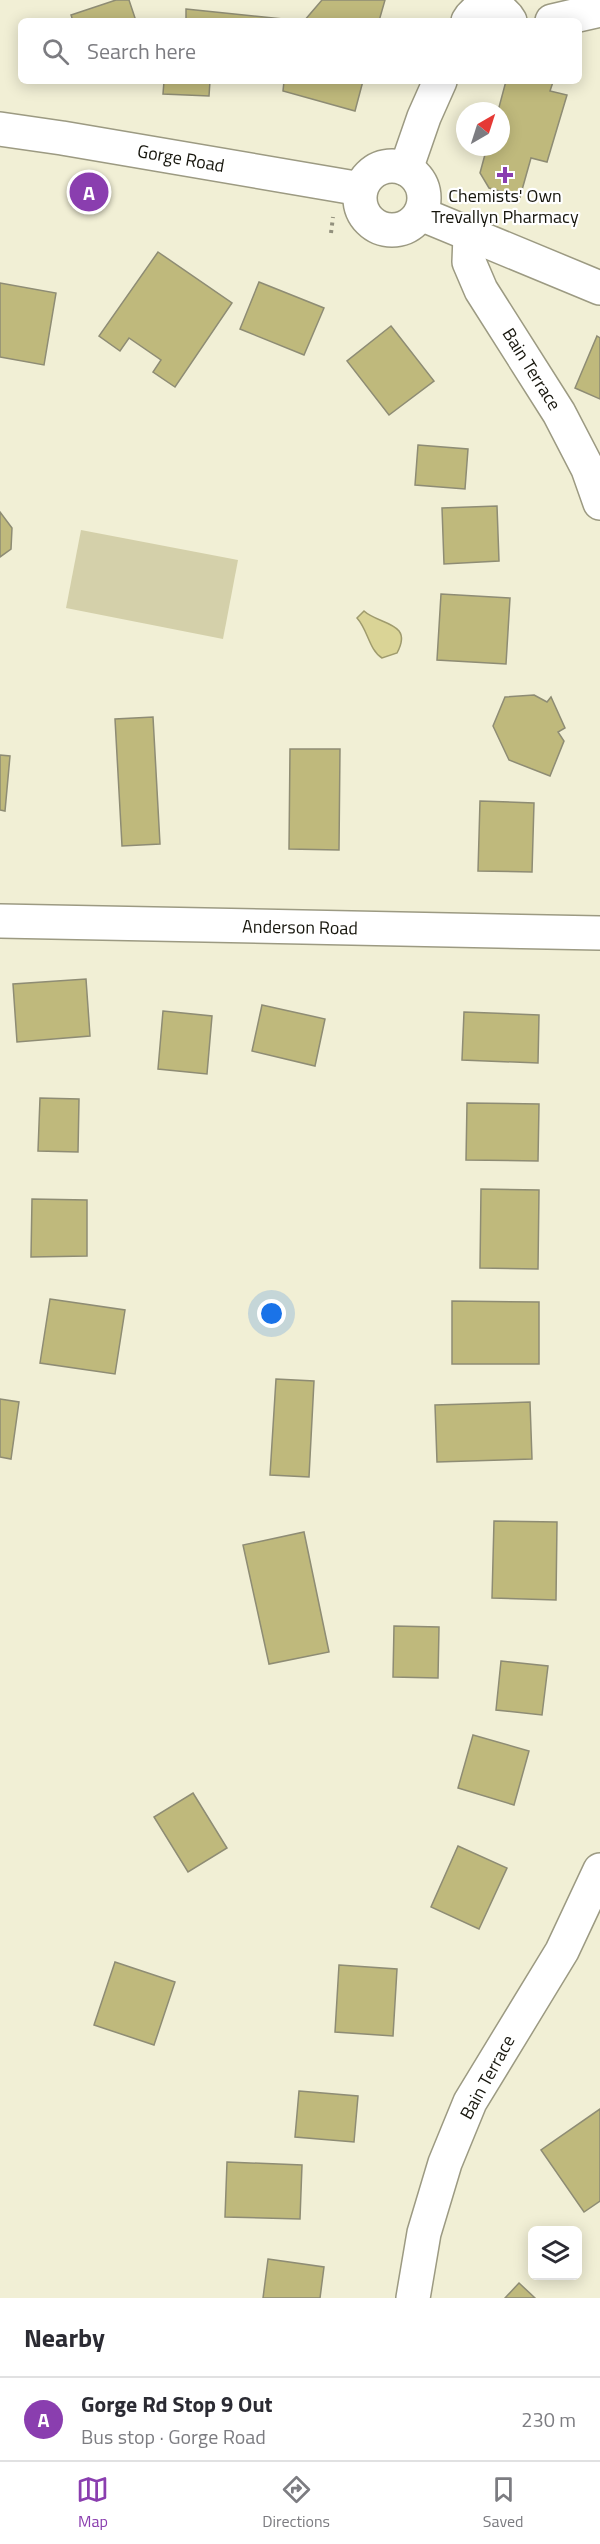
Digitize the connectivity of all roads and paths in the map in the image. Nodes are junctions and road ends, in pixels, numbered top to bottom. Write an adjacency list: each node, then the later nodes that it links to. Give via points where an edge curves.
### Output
1 (473, 10): 3 (street, via 497,9)
2 (600, 10): 4 (street)
3 (507, 18)
4 (565, 18)
5 (439, 84): 7 (street)
6 (0, 129): 8 (street, Gorge Road)
7 (406, 169): 8 (street, via 384,167 366,179); 10 (street, via 423,188)
8 (361, 189): 10 (street, via 362,210 375,226 385,230 405,228)
9 (333, 213): 11 (path)
10 (421, 214): 12 (street)
11 (331, 232)
12 (470, 236): 13 (street); 14 (street, Bain Terrace, via 469,262 481,290 559,413 588,469)
13 (600, 288)
14 (600, 503)
15 (0, 921): 16 (street, Anderson Road)
16 (600, 933)
17 (600, 1870): 18 (street, Bain Terrace, via 562,1951 470,2102 424,2233)
18 (412, 2298)

